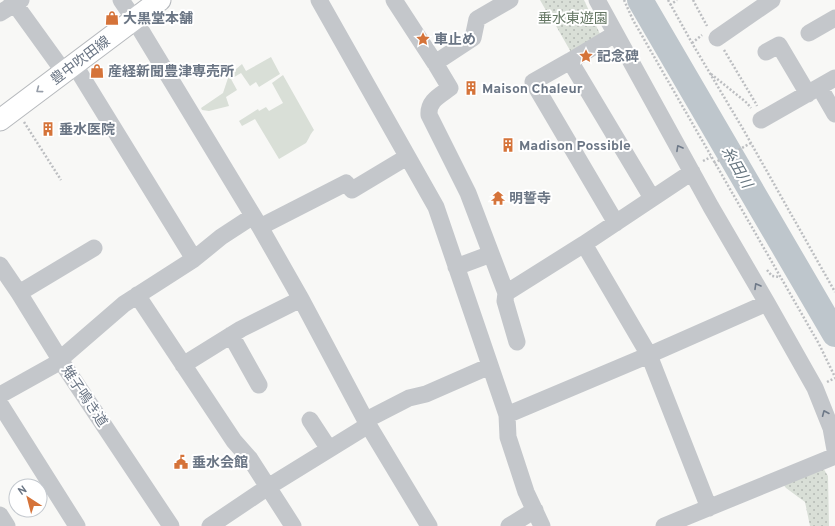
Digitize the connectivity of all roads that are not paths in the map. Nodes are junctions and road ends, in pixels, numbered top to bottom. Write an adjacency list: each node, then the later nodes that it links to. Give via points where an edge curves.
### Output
1 (122, 0): 11 (street)
2 (160, 0): 11 (main road, 豊中吹田線)
3 (319, 0): 24 (street)
4 (394, 0): 17 (street)
5 (510, 0): 17 (street, via 477,19 473,38)
6 (596, 0): 13 (street)
7 (772, 0): 14 (street)
8 (16, 1): 9 (street); 18 (street)
9 (0, 13)
10 (835, 18): 12 (street)
11 (134, 19): 18 (main road, 豊中吹田線); 27 (street)
12 (809, 33)
13 (615, 34): 16 (street); 25 (street, one-way to 13)
14 (717, 38)
15 (766, 52): 20 (street, via 779,45)
16 (570, 61): 26 (street); 28 (street, via 533,82)
17 (435, 63): 31 (street, via 450,88 434,100 429,115 468,193)
18 (69, 68): 21 (main road, 豊中吹田線, one-way to 21); 32 (street)
19 (835, 78): 20 (street)
20 (814, 91): 22 (street); 23 (street)
21 (8, 114)
22 (835, 114)
23 (750, 125)
24 (407, 157): 27 (street, via 352,190 346,183); 34 (street, via 436,207)
25 (692, 172): 26 (street); 39 (street, one-way to 25)
26 (652, 198): 28 (street)
27 (256, 222): 32 (street, via 220,237); 38 (street)
28 (616, 223): 29 (street)
29 (584, 244): 36 (street); 42 (street)
30 (94, 248): 35 (street)
31 (491, 254): 34 (street); 36 (street)
32 (194, 259): 37 (street)
33 (0, 265): 35 (street, 雉子鳴き道)
34 (456, 267): 45 (street)
35 (19, 293): 43 (street, 雉子鳴き道)
36 (506, 293): 41 (street)
37 (137, 295): 43 (street, via 96,327); 44 (street)
38 (301, 298): 40 (street); 51 (street)
39 (767, 303): 42 (street); 53 (street, one-way to 39, via 831,428 815,388)
40 (231, 335): 44 (street); 46 (street)
41 (517, 342)
42 (649, 355): 49 (street); 56 (street)
43 (61, 361): 47 (street); 61 (street, 雉子鳴き道)
44 (183, 365): 55 (street)
45 (490, 366): 49 (street); 51 (street, via 426,394 409,398 372,417)
46 (259, 385)
47 (0, 395)
48 (0, 404): 60 (street)
49 (507, 415): 57 (street, via 508,437 526,492)
50 (310, 420): 52 (street)
51 (367, 423): 52 (street, via 362,429); 64 (street)
52 (329, 449): 55 (street)
53 (835, 450)
54 (835, 456): 56 (street)
55 (268, 487): 62 (street); 63 (street)
56 (709, 508): 67 (street)
57 (535, 510): 65 (street); 66 (street)
58 (0, 515): 59 (street)
59 (7, 526)
60 (77, 526)
61 (171, 526)
62 (210, 526)
63 (293, 526)
64 (429, 526)
65 (510, 526)
66 (542, 526)
67 (664, 526)

